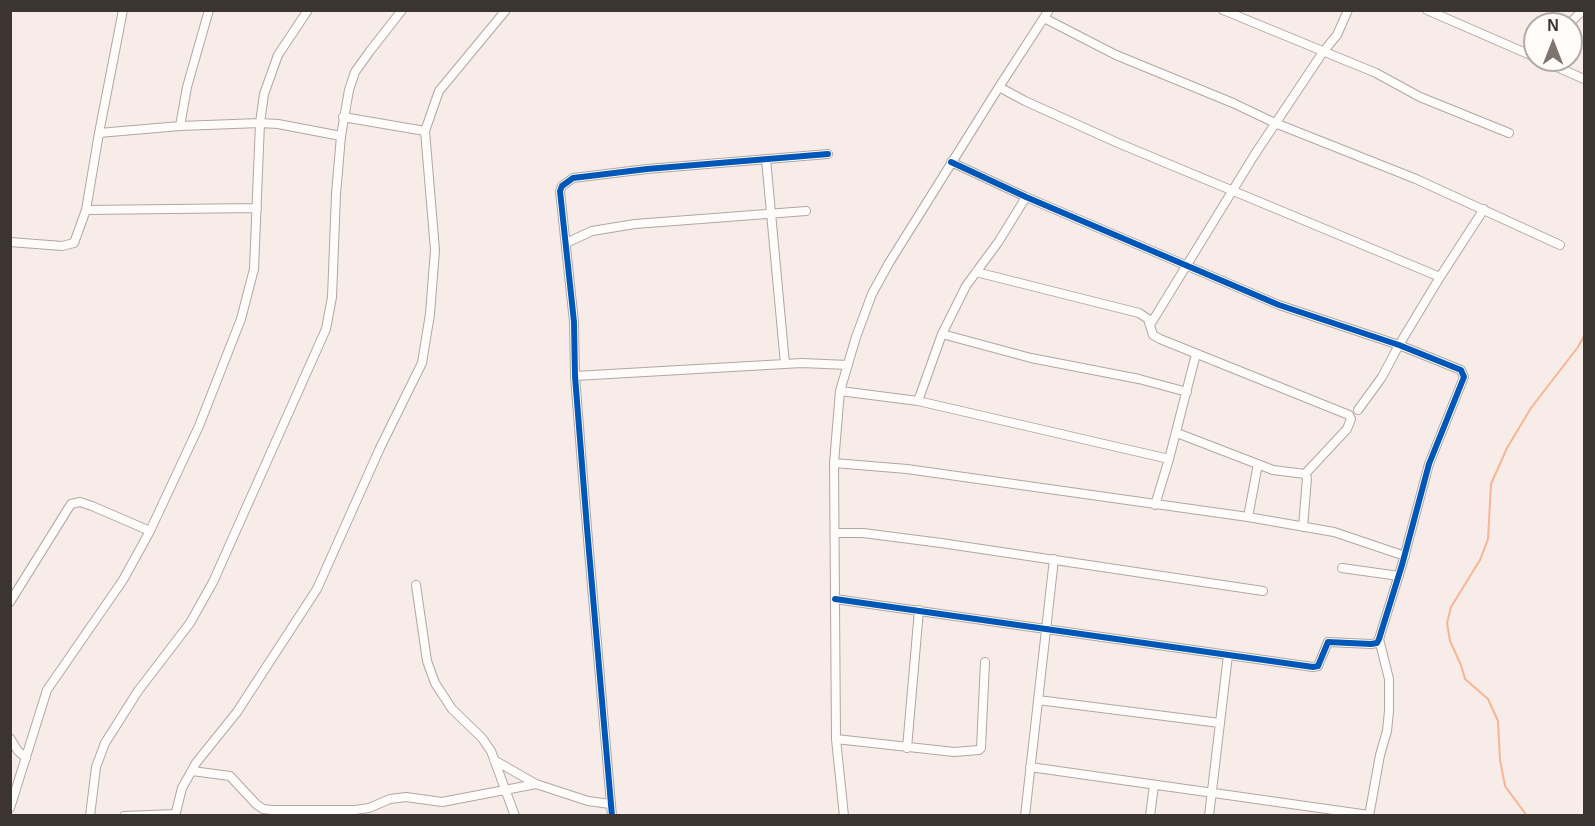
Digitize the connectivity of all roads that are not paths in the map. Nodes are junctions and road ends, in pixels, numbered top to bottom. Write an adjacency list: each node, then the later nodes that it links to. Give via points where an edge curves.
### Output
1 (123, 10): 20 (street)
2 (308, 10): 16 (street, via 278,55 264,94)
3 (402, 10): 15 (street, via 356,72)
4 (506, 10): 19 (street, via 439,91)
5 (1223, 10): 11 (street)
6 (1348, 10): 11 (street, via 1337,35)
7 (1427, 10): 10 (street)
8 (207, 11): 18 (street)
9 (1047, 14): 14 (street); 17 (street, via 1116,55)
10 (1523, 50)
11 (1323, 52): 17 (street); 21 (street)
12 (1568, 72): 13 (street)
13 (1584, 79)
14 (999, 87): 25 (street); 26 (street)
15 (344, 117): 19 (street); 22 (street)
16 (260, 123): 18 (street); 22 (street); 28 (street)
17 (1275, 123): 26 (street); 29 (street)
18 (180, 126): 20 (street)
19 (425, 131): 81 (street, via 435,250 422,363 317,589 237,712)
20 (99, 133): 30 (street)
21 (1509, 133)
22 (341, 136): 91 (street, via 332,297 326,330 213,582 190,623 138,691 105,743 96,767)
23 (828, 154): 24 (street)
24 (766, 159): 32 (street); 34 (street, via 573,178 560,191)
25 (951, 162): 27 (street); 44 (street, via 872,294)
26 (1233, 191): 36 (street); 38 (street)
27 (1026, 198): 36 (street); 37 (street)
28 (257, 208): 30 (street); 58 (street, via 254,269 241,319 199,426)
29 (1484, 209): 35 (street); 38 (street)
30 (86, 210): 33 (street, via 74,243 62,246)
31 (806, 210): 32 (street)
32 (771, 213): 34 (street, via 610,227); 43 (street)
33 (10, 242)
34 (566, 243): 45 (street)
35 (1560, 244)
36 (1186, 264): 39 (street); 41 (street, via 1299,313)
37 (976, 272): 39 (street, via 1139,313); 40 (street)
38 (1440, 277): 41 (street)
39 (1150, 325): 42 (street, via 1153,335)
40 (942, 334): 47 (street); 48 (street)
41 (1399, 345): 49 (street); 60 (street, via 1461,370 1464,377 1429,464)
42 (1196, 354): 47 (street); 54 (street, via 1349,415 1347,429)
43 (785, 364): 44 (street); 45 (street)
44 (848, 365): 46 (street)
45 (575, 376): 86 (street)
46 (840, 391): 48 (street); 52 (street)
47 (1187, 392): 50 (street)
48 (918, 400): 51 (street)
49 (1358, 410)
50 (1177, 433): 51 (street); 53 (street)
51 (1169, 459): 55 (street)
52 (834, 463): 55 (street, via 907,469); 59 (street)
53 (1258, 464): 54 (street); 56 (street)
54 (1305, 474): 57 (street)
55 (1155, 505): 56 (street)
56 (1248, 517): 57 (street)
57 (1303, 527): 60 (street, via 1334,531)
58 (150, 531): 67 (street, via 92,506 72,504); 78 (street, via 123,580 47,690)
59 (835, 534): 61 (street, via 863,533); 66 (street)
60 (1405, 556): 63 (street)
61 (1054, 559): 65 (street); 69 (street)
62 (1342, 568): 63 (street)
63 (1399, 576): 70 (street)
64 (416, 585): 79 (street, via 427,661 435,683 452,709 482,738)
65 (1263, 591)
66 (835, 599): 68 (street); 76 (street)
67 (10, 602)
68 (919, 610): 69 (street); 77 (street)
69 (1045, 630): 71 (street); 73 (street)
70 (1379, 639): 71 (street, via 1371,644 1328,642 1321,663 1312,668); 90 (street, via 1389,679 1389,711)
71 (1227, 655): 74 (street)
72 (985, 662): 77 (street, via 981,748 954,752)
73 (1038, 699): 74 (street); 80 (street)
74 (1220, 723): 85 (street)
75 (10, 738): 78 (street)
76 (836, 739): 77 (street); 95 (street)
77 (907, 748)
78 (26, 758): 87 (street)
79 (494, 760): 82 (street); 84 (street)
80 (1030, 767): 83 (street); 96 (street)
81 (192, 771): 88 (street, via 230,776 263,809); 89 (street, via 182,788)
82 (536, 784): 84 (street); 86 (street)
83 (1154, 785): 85 (street); 97 (street)
84 (504, 790): 88 (street, via 442,802 406,797); 93 (street)
85 (1212, 793): 90 (street); 98 (street)
86 (610, 804): 94 (street)
87 (10, 808)
88 (328, 813)
89 (175, 815): 92 (street)
90 (1369, 815)
91 (90, 816)
92 (124, 816)
93 (514, 816)
94 (612, 816)
95 (844, 816)
96 (1025, 816)
97 (1150, 816)
98 (1209, 816)

